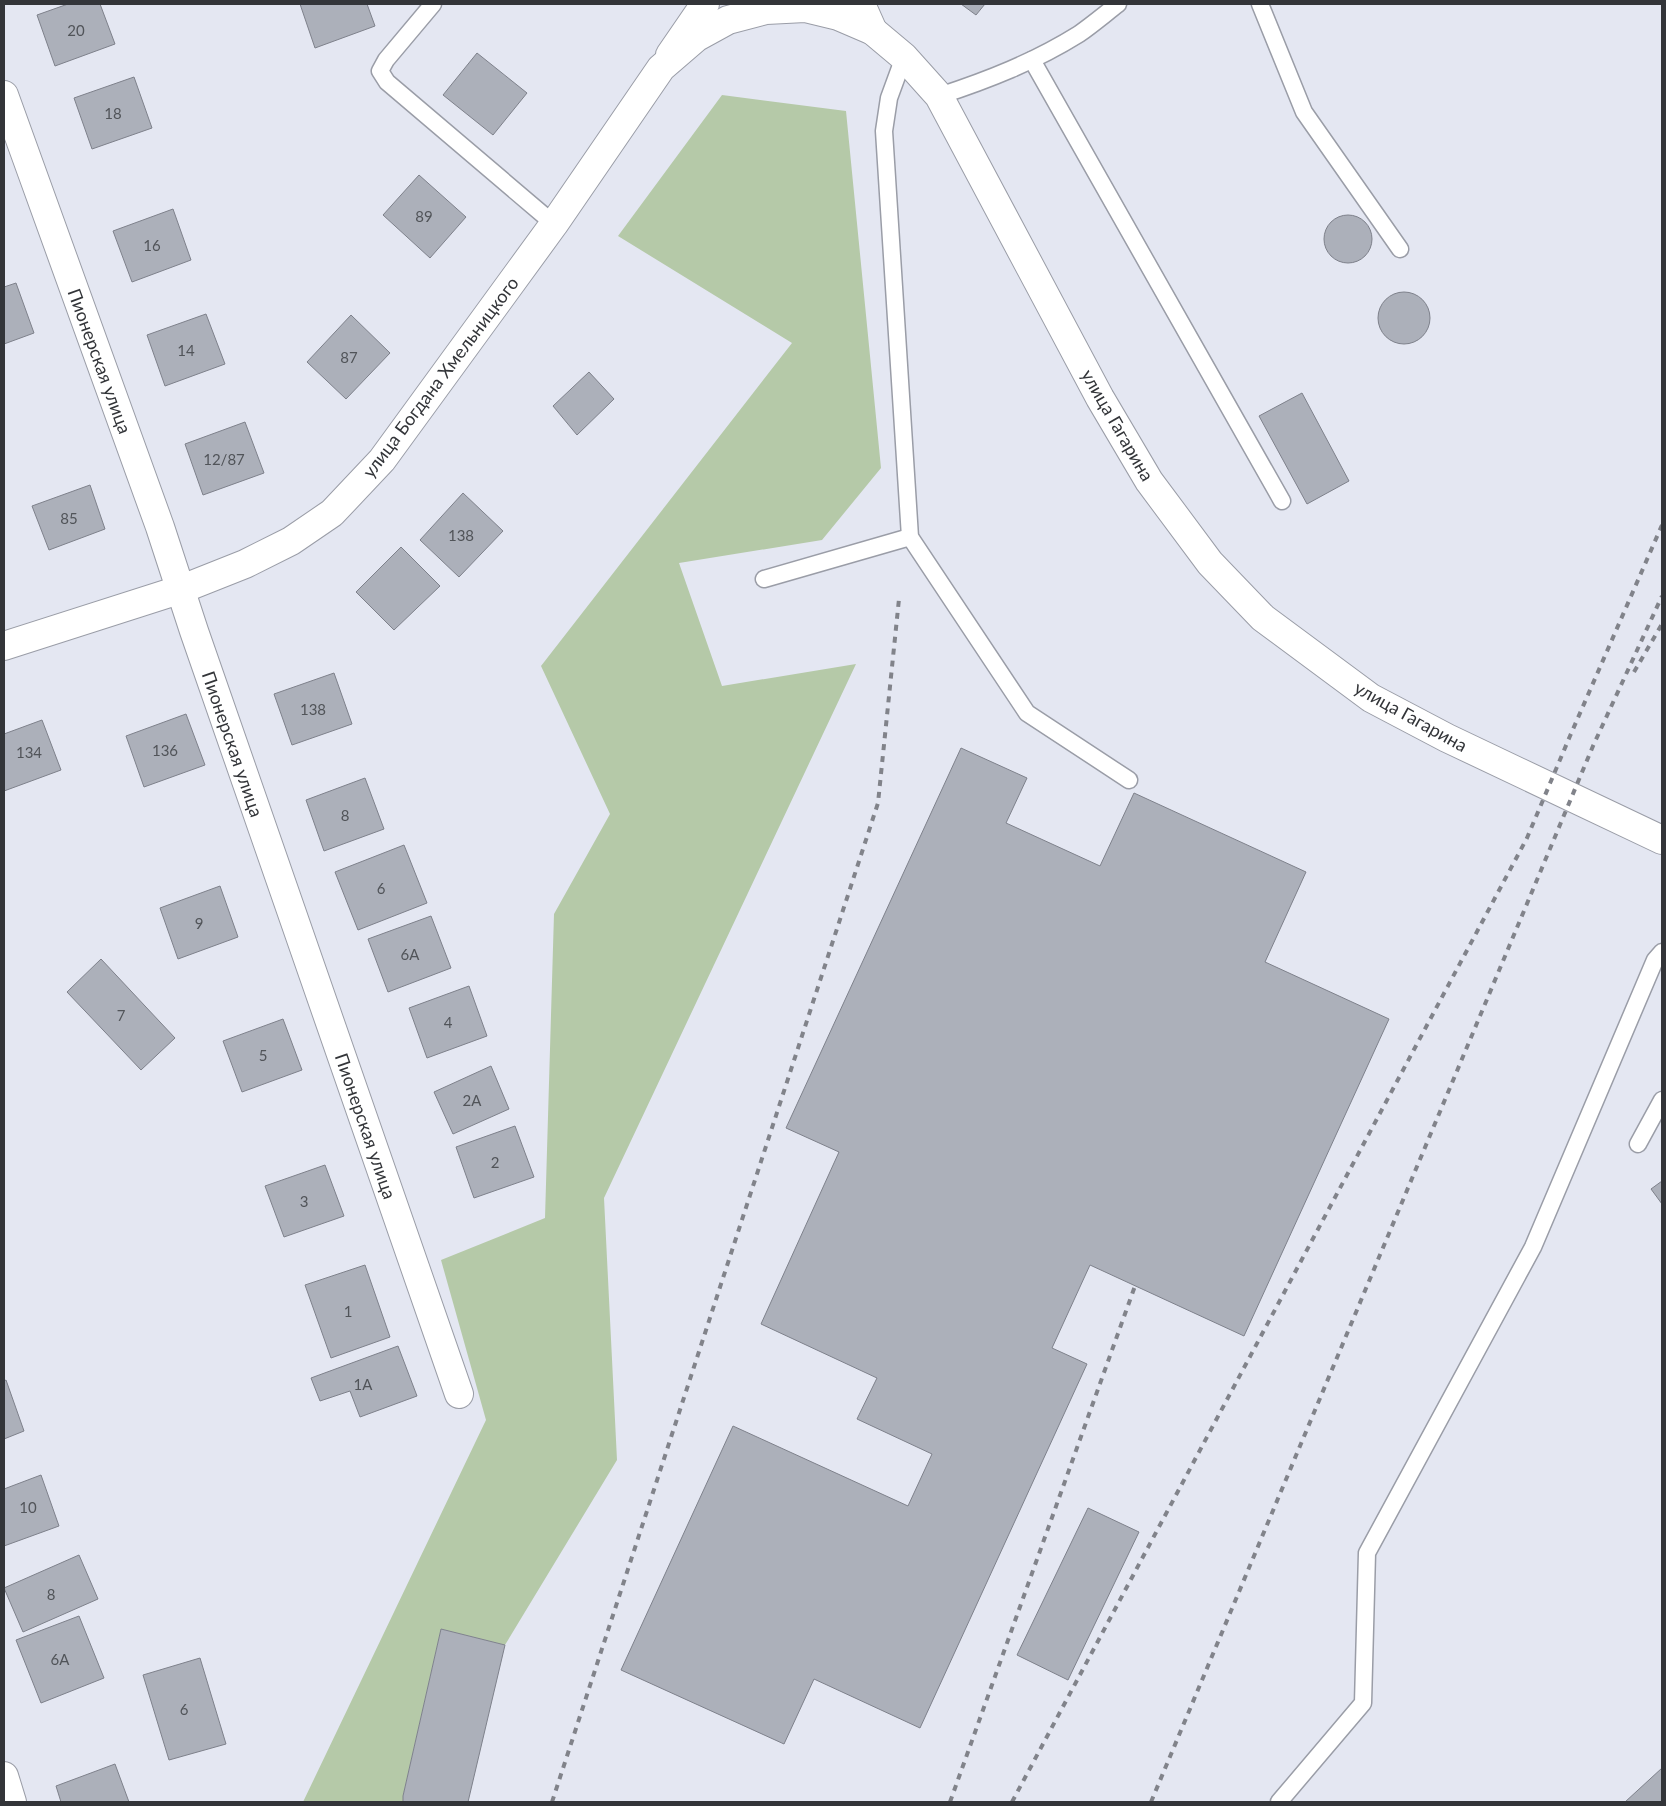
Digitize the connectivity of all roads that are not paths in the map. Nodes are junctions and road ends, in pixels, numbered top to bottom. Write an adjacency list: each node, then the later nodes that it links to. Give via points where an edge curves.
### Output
1 (433, 4): 12 (lane, via 380,71 387,82)
2 (706, 4): 9 (main road)
3 (861, 4): 6 (main road)
4 (1118, 4): 8 (lane, via 1079,34)
5 (1260, 4): 13 (lane, via 1304,112)
6 (874, 31): 7 (main road, улица Гагарина); 9 (main road, улица Гагарина, via 838,16 806,8 766,10 728,20 697,37)
7 (904, 57): 11 (main road, улица Гагарина); 15 (lane, via 889,98 884,130)
8 (1032, 60): 11 (lane, via 989,80); 14 (lane)
9 (661, 68): 12 (main road, улица Богдана Хмельницкого)
10 (4, 95): 17 (main road, Пионерская улица)
11 (939, 96): 20 (main road, улица Гагарина, via 1100,398 1149,481 1210,563 1256,611 1371,698 1447,738)
12 (554, 224): 17 (main road, улица Богдана Хмельницкого, via 382,460 332,513 291,541 245,564)
13 (1400, 249)
14 (1282, 501)
15 (910, 538): 16 (lane); 19 (lane, via 1027,713)
16 (764, 579)
17 (182, 589): 18 (main road, улица Богдана Хмельницкого); 24 (main road, Пионерская улица)
18 (4, 646)
19 (1129, 780)
20 (1661, 835)
21 (1662, 952): 27 (lane, via 1655,960 1533,1247 1367,1553 1363,1703)
22 (1662, 1100): 23 (lane)
23 (1638, 1144)
24 (459, 1394)
25 (4, 1776): 26 (main road)
26 (12, 1802)
27 (1279, 1802)

